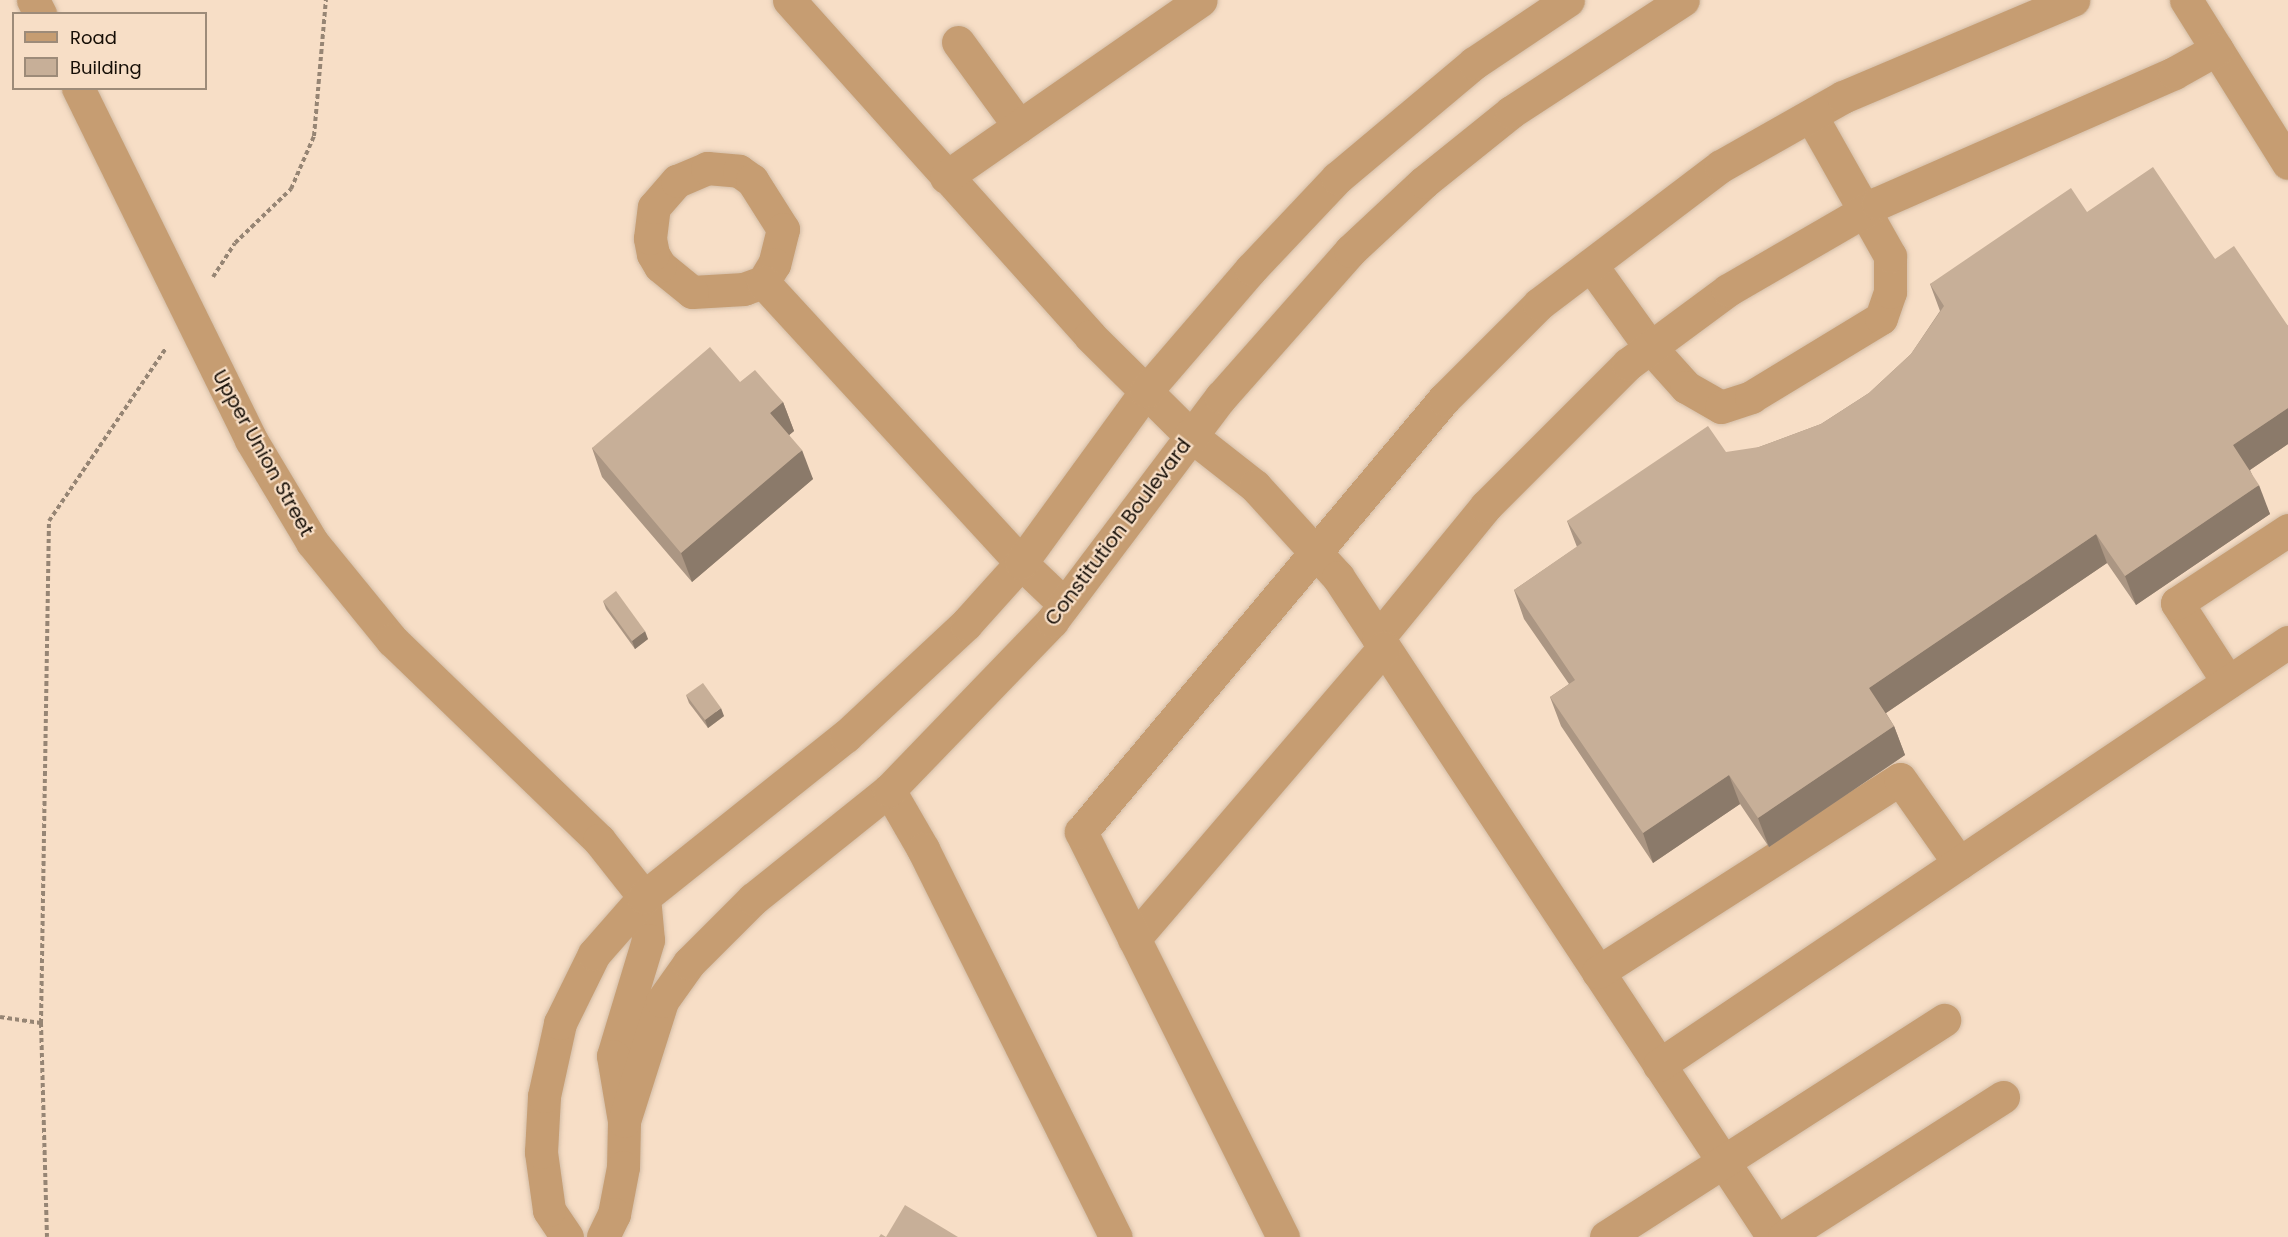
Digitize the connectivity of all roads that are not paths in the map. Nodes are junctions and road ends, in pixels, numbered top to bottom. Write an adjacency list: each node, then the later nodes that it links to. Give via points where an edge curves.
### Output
1 (790, 0): 13 (street)
2 (1201, 0): 11 (street)
3 (1568, 0): 18 (street, via 1474,63 1337,178 1251,268)
4 (1683, 0): 19 (street, Constitution Boulevard, via 1511,112 1424,182 1350,251)
5 (2073, 0): 10 (street, via 1843,97)
6 (2186, 0): 8 (street)
7 (958, 42): 11 (street)
8 (2217, 49): 12 (street); 14 (street, via 2174,74)
9 (79, 90): 29 (street, Upper Union Street, via 281,493 347,588 440,689 599,840)
10 (1810, 116): 14 (street); 15 (street, via 1721,166)
11 (1019, 126): 13 (street)
12 (2288, 163)
13 (946, 177): 18 (street, via 1090,336)
14 (1862, 212): 17 (street, via 1728,290); 17 (street, via 1890,256 1890,292 1881,318 1751,397 1721,407 1686,387)
15 (1591, 265): 17 (street); 21 (street, via 1539,304 1444,399)
16 (763, 282): 22 (street)
17 (1650, 347): 25 (street, via 1628,364 1486,506)
18 (1146, 391): 19 (street); 22 (street)
19 (1190, 435): 21 (street, via 1255,486); 23 (street, Constitution Boulevard)
20 (2288, 530): 26 (street, via 2177,603)
21 (1317, 555): 25 (street, via 1338,577); 30 (street, via 1081,832)
22 (1020, 563): 23 (street); 29 (street, via 966,624 873,713)
23 (1064, 604): 27 (street, Constitution Boulevard)
24 (2288, 642): 26 (street)
25 (1381, 643): 30 (street); 31 (street)
26 (2228, 682): 28 (street)
27 (889, 790): 35 (street, Constitution Boulevard, via 753,899 689,963 662,1001); 39 (street, via 923,849)
28 (1959, 863): 31 (street, via 1900,778); 33 (street)
29 (644, 897): 35 (street, via 648,940 613,1056); 37 (street, via 594,954 560,1023 550,1056 541,1152 549,1210)
30 (1134, 939): 40 (street)
31 (1598, 972): 33 (street)
32 (1944, 1020): 36 (street)
33 (1659, 1065): 36 (street)
34 (2003, 1097): 43 (street)
35 (624, 1121): 38 (street, via 623,1167 614,1214)
36 (1724, 1162): 41 (street); 42 (street)
37 (567, 1237)
38 (603, 1237)
39 (1116, 1237)
40 (1283, 1237)
41 (1606, 1237)
42 (1773, 1237)
43 (1784, 1237)

